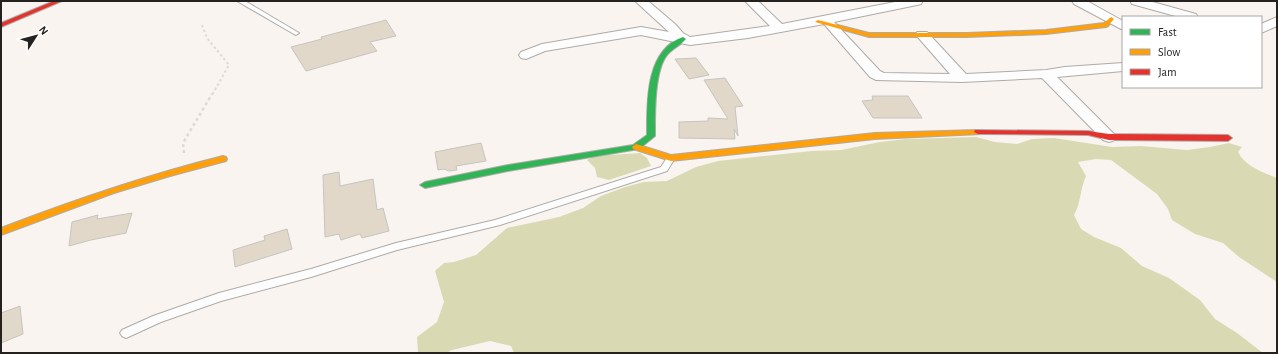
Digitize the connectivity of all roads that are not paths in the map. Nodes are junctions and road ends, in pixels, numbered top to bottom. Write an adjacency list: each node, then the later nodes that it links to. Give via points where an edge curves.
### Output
1 (59, 1): 12 (street)
2 (240, 1): 16 (lane)
3 (641, 1): 18 (street)
4 (751, 1): 14 (street)
5 (917, 1): 11 (street)
6 (1078, 1): 9 (street)
7 (1136, 1): 8 (street)
8 (1188, 16)
9 (1111, 19): 13 (street); 17 (street, via 1106,25 1046,32)
10 (1277, 21): 15 (street)
11 (824, 23): 14 (street); 17 (street, via 869,34); 22 (street, via 881,77)
12 (1, 25)
13 (1122, 25)
14 (779, 28): 18 (street, via 702,41)
15 (1262, 28)
16 (296, 33)
17 (922, 35): 22 (street)
18 (683, 39): 19 (street, via 641,31 542,48); 25 (street, via 663,56 658,65 651,136)
19 (526, 55)
20 (1122, 67): 21 (street)
21 (1046, 74): 22 (street); 23 (street)
22 (962, 78)
23 (1108, 137): 24 (street); 26 (street, via 1088,133 982,132 875,136)
24 (1228, 138)
25 (636, 147): 26 (street); 28 (street, via 508,168)
26 (671, 158): 30 (lane, via 664,170 497,223 396,247 219,297)
27 (223, 160): 29 (street, via 185,168 114,189)
28 (425, 185)
29 (1, 232)
30 (126, 333)

